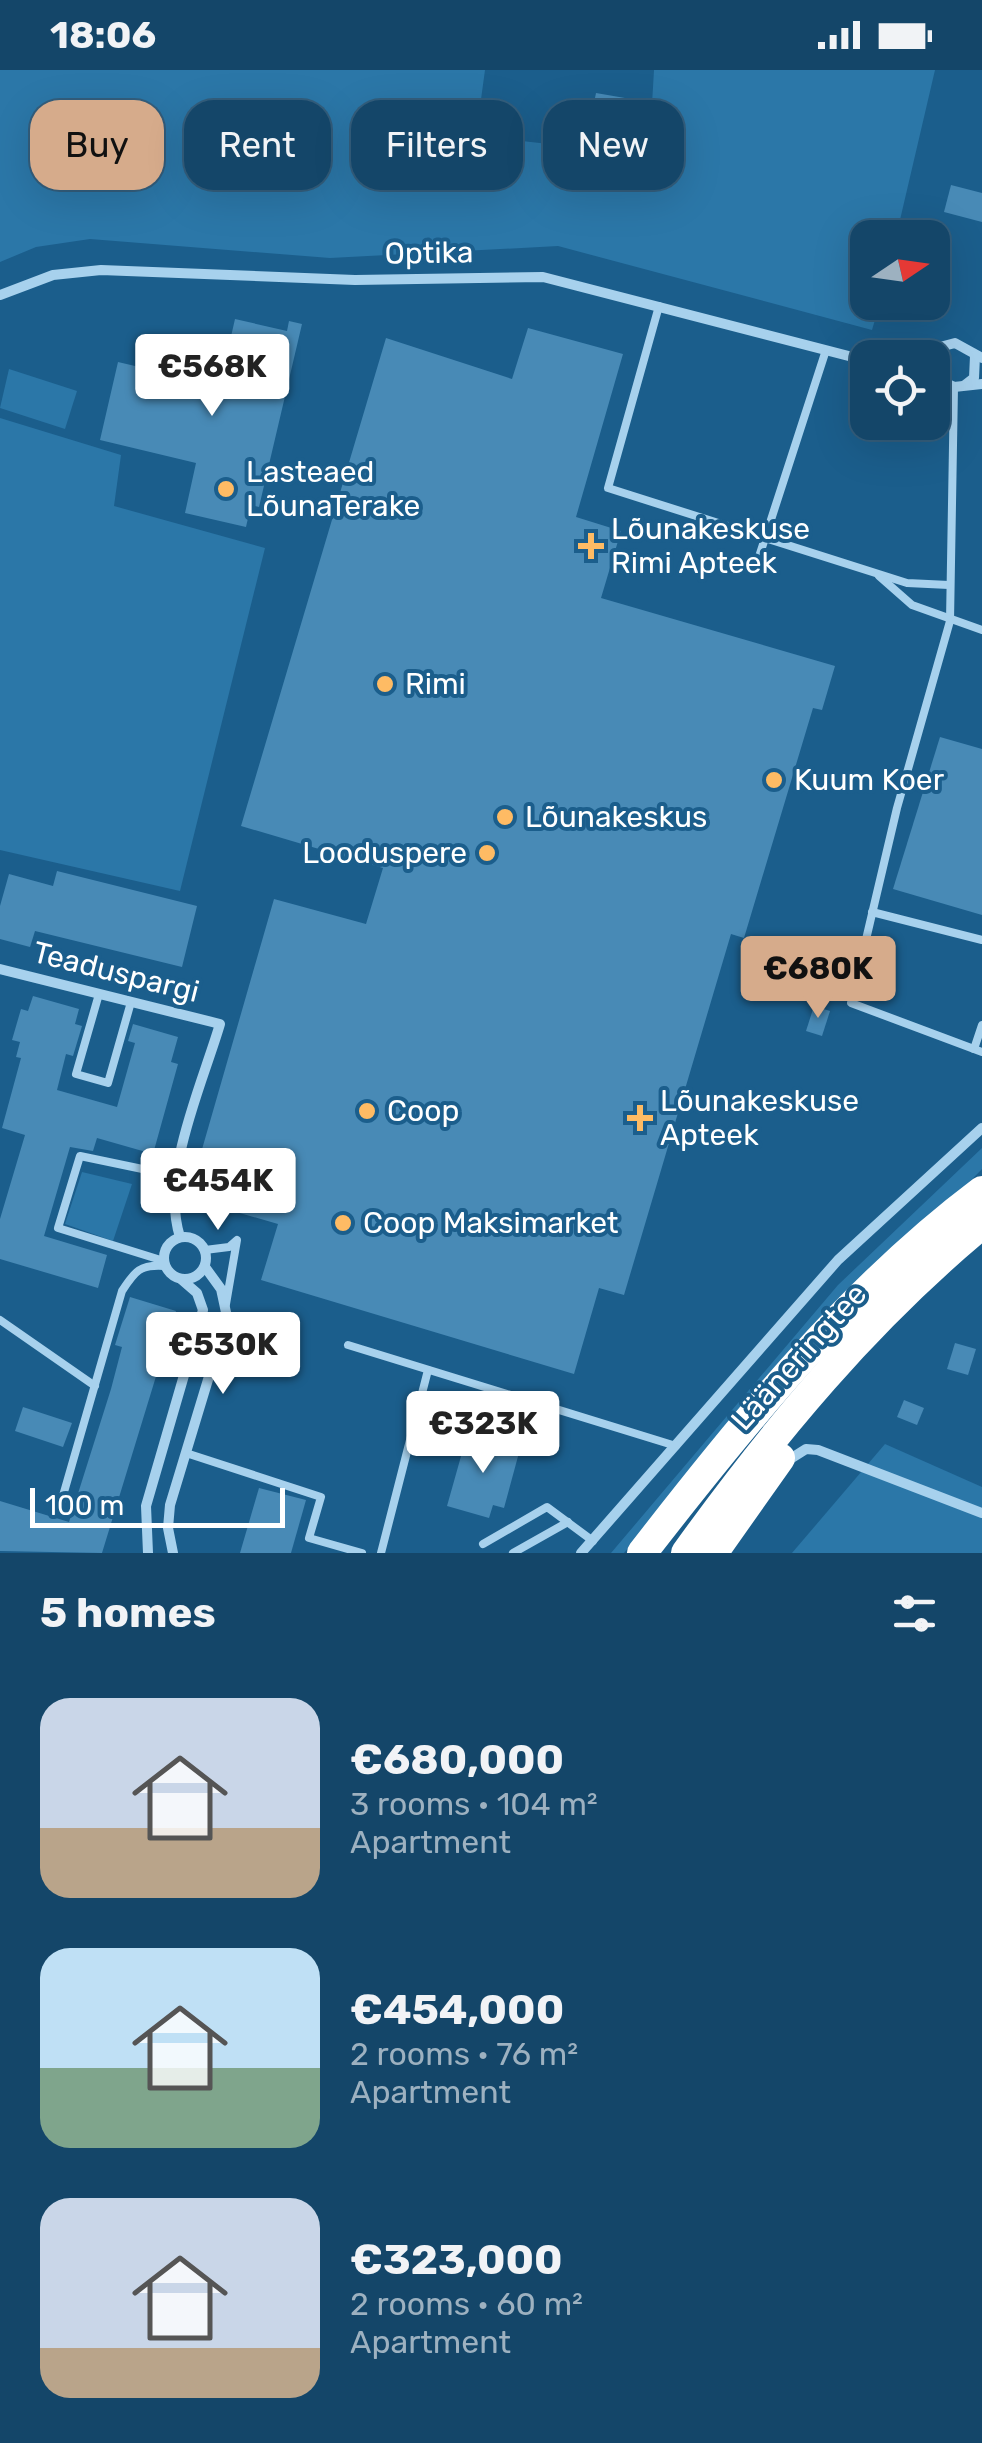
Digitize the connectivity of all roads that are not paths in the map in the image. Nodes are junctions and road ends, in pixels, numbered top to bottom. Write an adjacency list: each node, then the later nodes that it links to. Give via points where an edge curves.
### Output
1 (0, 295): 2 (street, Optika, via 52,275 101,270 355,280 531,276)
2 (659, 306): 4 (street, Optika); 10 (lane, via 608,488)
3 (950, 347): 6 (street, via 967,347)
4 (826, 350): 5 (street, Optika); 10 (lane)
5 (850, 357)
6 (979, 357): 9 (street, via 974,378)
7 (982, 384): 9 (street)
8 (950, 385): 9 (street)
9 (954, 387): 13 (lane)
10 (764, 537): 11 (lane); 12 (lane)
11 (755, 569)
12 (872, 570): 13 (lane, via 908,583); 14 (lane, via 912,605)
13 (949, 585): 14 (lane)
14 (950, 621): 15 (lane); 16 (lane)
15 (982, 630)
16 (872, 912): 17 (lane); 22 (lane, via 851,1004)
17 (982, 940)
18 (0, 970): 19 (street, Teaduspargi)
19 (99, 994): 20 (street, Teaduspargi); 20 (lane, via 76,1074 108,1083)
20 (131, 1002): 24 (street, Teaduspargi, via 220,1024)
21 (982, 1025): 22 (lane)
22 (978, 1050)
23 (982, 1128): 39 (street, via 838,1260)
24 (176, 1176): 28 (street); 31 (lane, via 80,1156 58,1228)
25 (982, 1181): 27 (highway)
26 (982, 1191): 27 (highway)
27 (968, 1218): 41 (highway, Lääneringtee, via 836,1363); 53 (highway, via 836,1324)
28 (180, 1237): 30 (street); 31 (street, via 170,1243)
29 (982, 1247): 41 (highway)
30 (205, 1250): 32 (street); 34 (lane, via 237,1240)
31 (164, 1264): 33 (street); 38 (lane, via 136,1269 122,1292)
32 (205, 1267): 33 (street); 34 (street)
33 (182, 1280): 47 (street, via 203,1310 146,1506)
34 (226, 1304): 40 (street)
35 (0, 1320): 38 (lane)
36 (348, 1345): 37 (lane)
37 (428, 1370): 39 (lane); 50 (lane)
38 (95, 1386): 42 (lane)
39 (676, 1446): 45 (street)
40 (186, 1453): 48 (street, via 170,1505); 49 (lane, via 321,1497 309,1538)
41 (734, 1505): 43 (street, via 806,1449); 54 (highway, Lääneringtee); 55 (highway)
42 (60, 1506)
43 (982, 1513)
44 (568, 1522): 45 (lane); 46 (lane, via 547,1506); 51 (lane)
45 (593, 1540): 52 (street)
46 (483, 1544)
47 (148, 1553)
48 (174, 1553)
49 (362, 1553)
50 (381, 1553)
51 (513, 1553)
52 (581, 1553)
53 (642, 1553)
54 (686, 1553)
55 (713, 1553)

